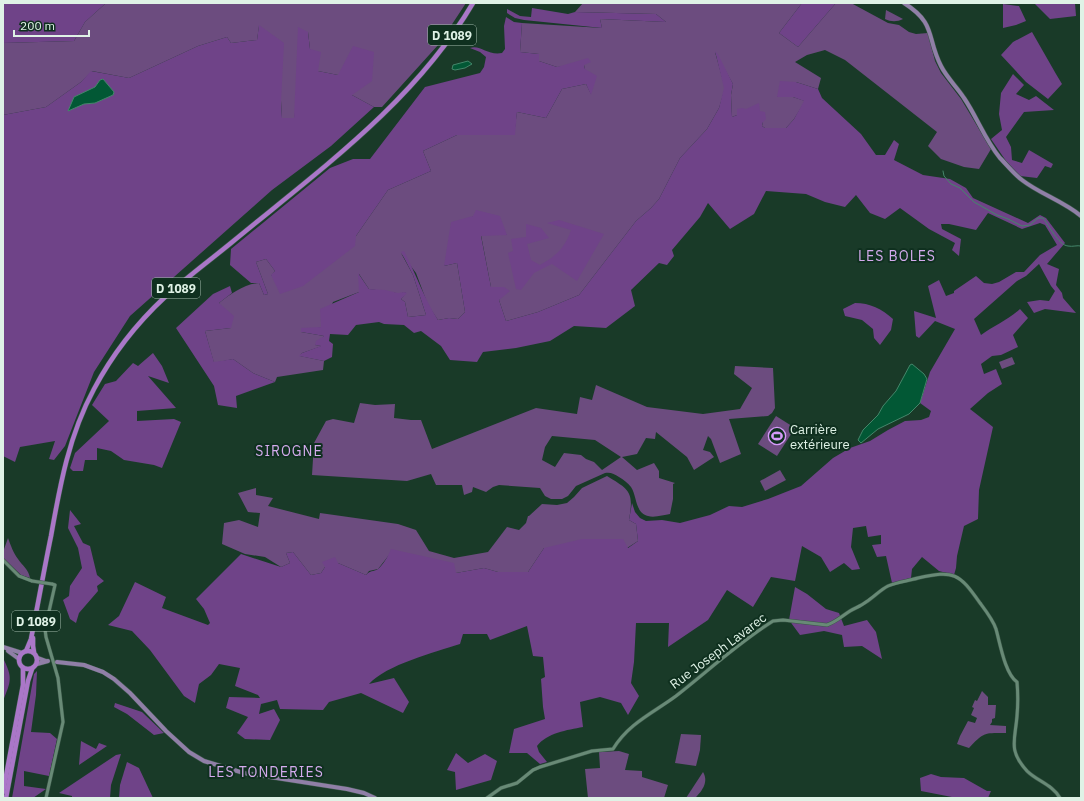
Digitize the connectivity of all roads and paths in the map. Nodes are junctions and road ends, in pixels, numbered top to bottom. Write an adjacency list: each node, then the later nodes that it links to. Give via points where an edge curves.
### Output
1 (473, 3): 5 (highway, D 1089, via 430,65 389,110 166,296 133,330 118,350 93,391 72,440 60,486)
2 (904, 3): 3 (main road, via 925,21 943,71 965,99 1000,157 1022,180)
3 (1081, 216)
4 (3, 560): 17 (street, bridge, via 19,576 54,585 45,629 58,678 63,722)
5 (41, 589): 7 (highway, D 1089, via 31,639); 8 (highway, D 1089, via 33,639)
6 (4, 648): 7 (main road); 10 (main road)
7 (24, 652): 8 (highway); 10 (highway, D 1089)
8 (34, 652): 9 (highway)
9 (38, 658): 12 (highway); 12 (main road, via 48,661)
10 (19, 659): 13 (highway)
11 (58, 662): 18 (main road, via 84,665 104,672 121,684 171,736 204,761 244,773 359,791)
12 (37, 664): 14 (highway)
13 (23, 668): 14 (highway); 15 (highway, via 23,685)
14 (32, 668): 16 (highway)
15 (3, 792)
16 (6, 798)
17 (46, 798)
18 (375, 798)
19 (487, 798): 20 (street, Rue Joseph Lavarec, via 501,788 517,783 540,767 592,752 613,749 634,724 673,698 773,621 827,625 834,623 889,585 934,574 960,578 995,625 1006,663 1017,682 1018,712 1014,748 1016,756 1025,769 1055,791)
20 (1060, 798)

